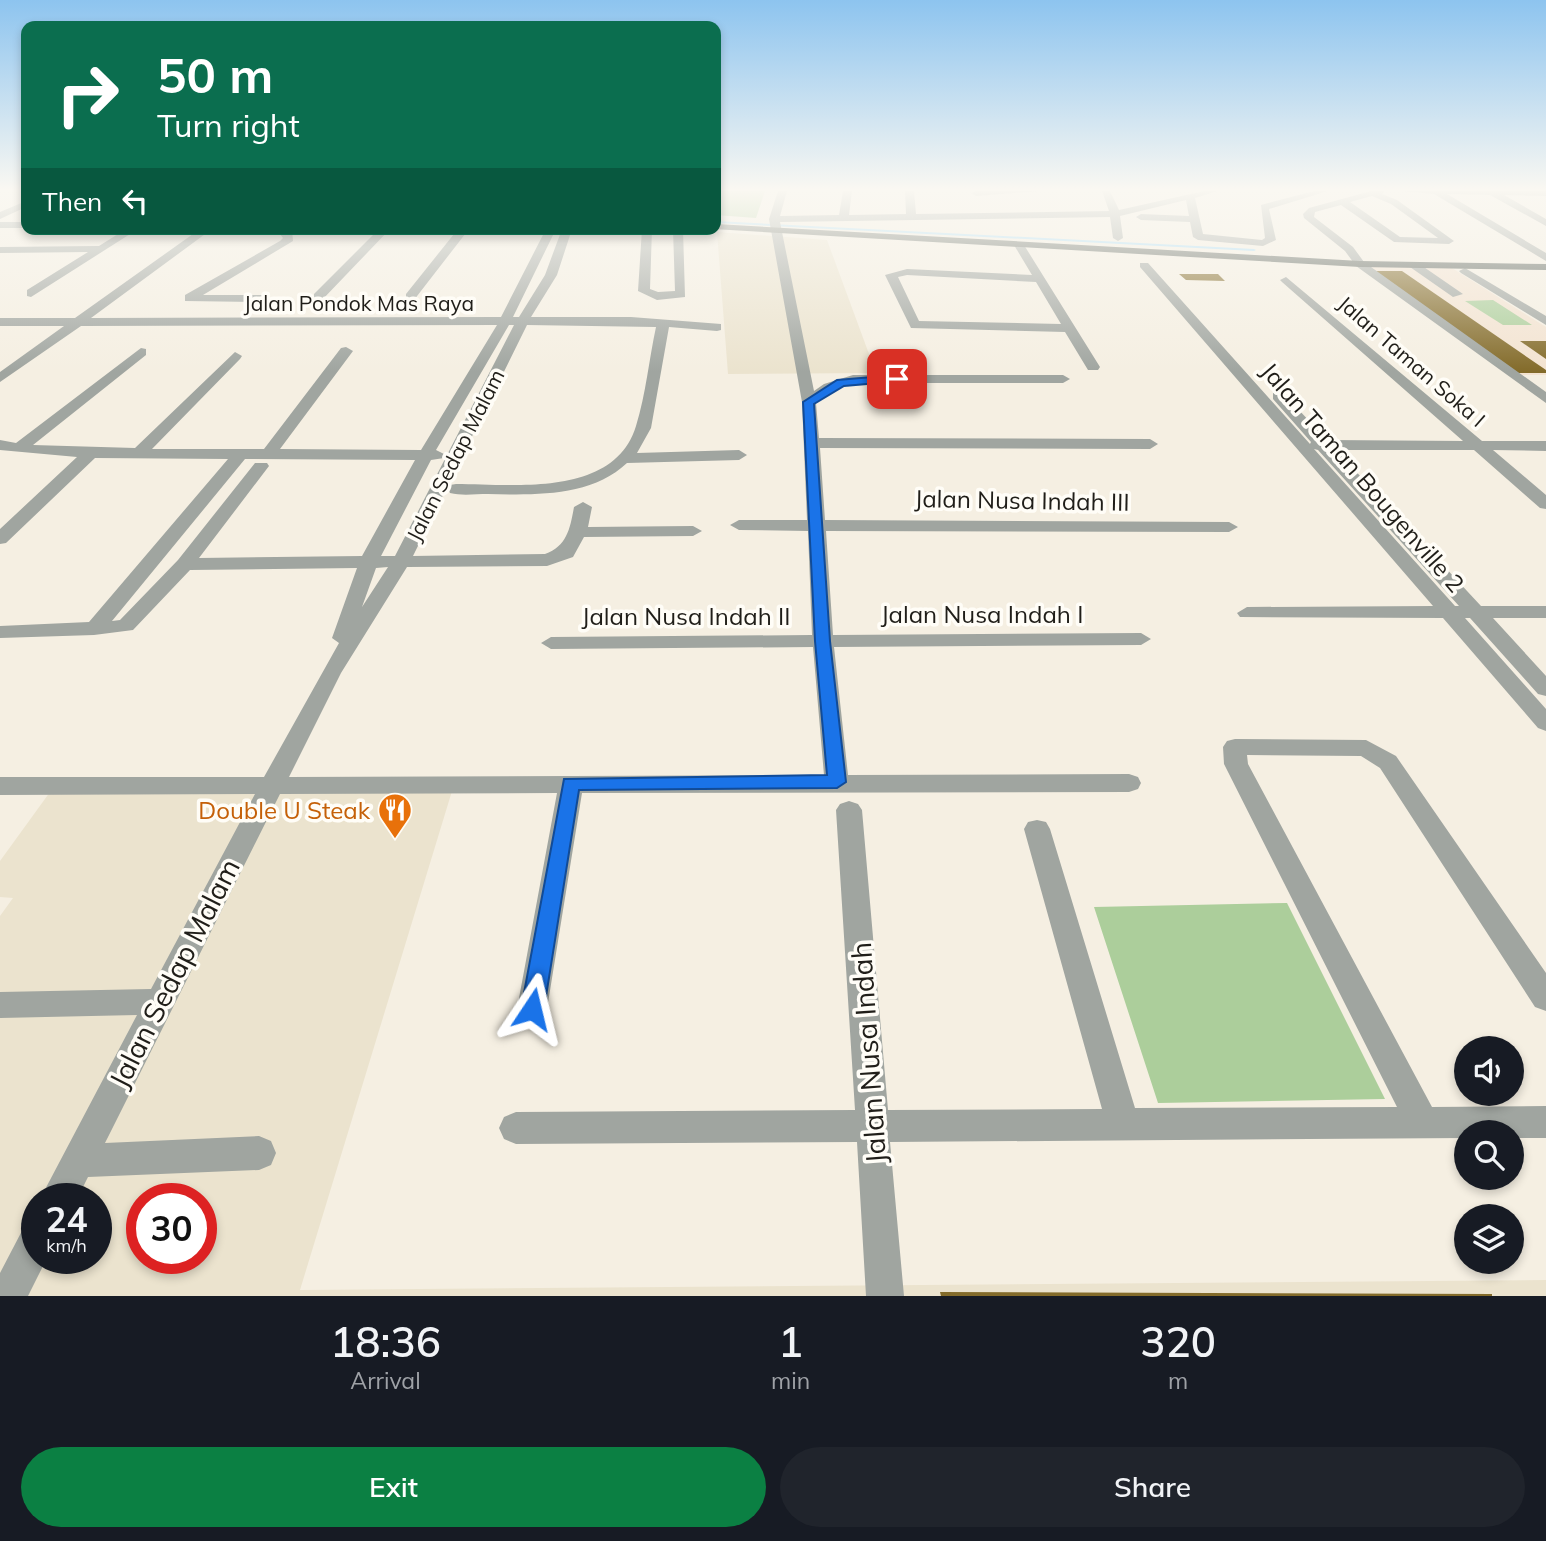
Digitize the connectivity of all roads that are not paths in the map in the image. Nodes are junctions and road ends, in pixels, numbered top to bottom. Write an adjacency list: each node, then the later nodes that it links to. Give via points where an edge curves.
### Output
1 (97, 251): 23 (street)
2 (176, 251): 28 (street)
3 (263, 251): 27 (street, via 189,298)
4 (363, 251): 25 (street)
5 (446, 251): 26 (street)
6 (542, 251): 32 (street, Jalan Sedap Malam)
7 (559, 251): 31 (street, Jalan Sedap Malam, via 551,275)
8 (646, 251): 9 (street, via 644,291 657,296 681,294)
9 (679, 251)
10 (780, 251): 43 (street, Jalan Nusa Indah)
11 (1023, 251): 21 (street)
12 (1145, 251): 15 (main road)
13 (1348, 251): 15 (street)
14 (1546, 259): 15 (main road)
15 (1358, 260): 18 (main road); 42 (street)
16 (1144, 265): 48 (street, Jalan Taman Bougenville 2)
17 (1159, 265): 47 (street, Jalan Taman Bougenville 2)
18 (1414, 265): 19 (main road); 24 (street)
19 (1546, 267)
20 (1465, 271): 29 (street)
21 (1040, 279): 35 (street); 35 (street, via 907,271 891,275 915,325)
22 (1286, 280): 49 (street, Jalan Taman Soka I)
23 (31, 293)
24 (1457, 294)
25 (318, 297)
26 (410, 297)
27 (261, 299)
28 (80, 321): 30 (street, Jalan Pondok Mas Raya); 32 (street, Jalan Pondok Mas Raya); 40 (street)
29 (1546, 321)
30 (0, 322)
31 (522, 322): 32 (street, Jalan Pondok Mas Raya); 33 (street, Jalan Pondok Mas Raya); 55 (street, Jalan Sedap Malam)
32 (502, 323): 54 (street, Jalan Sedap Malam)
33 (663, 323): 34 (street, Jalan Pondok Mas Raya); 58 (street, via 643,428)
34 (717, 327)
35 (1070, 328): 39 (street)
36 (346, 351): 59 (street)
37 (141, 352): 51 (street)
38 (235, 356): 53 (street)
39 (1093, 367)
40 (0, 378)
41 (1063, 380): 43 (street, via 853,379)
42 (1546, 399)
43 (808, 402): 44 (street, Jalan Nusa Indah)
44 (811, 443): 45 (street); 64 (street, Jalan Nusa Indah)
45 (1150, 444)
46 (0, 445): 51 (street)
47 (1323, 445): 48 (street); 49 (street); 73 (street, Jalan Taman Bougenville 2)
48 (1303, 446): 72 (street, Jalan Taman Bougenville 2)
49 (1478, 446): 50 (street); 61 (street, Jalan Taman Soka I)
50 (1546, 446)
51 (18, 449): 52 (street)
52 (91, 453): 53 (street); 68 (street)
53 (138, 454): 57 (street)
54 (427, 455): 55 (street); 59 (street); 69 (street, Jalan Sedap Malam)
55 (454, 455): 70 (street, Jalan Sedap Malam)
56 (739, 455): 58 (street)
57 (239, 456): 59 (street); 76 (street)
58 (625, 458): 60 (street, via 599,477 578,485)
59 (264, 461): 71 (street)
60 (456, 489)
61 (1546, 504)
62 (583, 507): 67 (street)
63 (740, 525): 64 (street, Jalan Nusa Indah III)
64 (815, 526): 65 (street, Jalan Nusa Indah III); 79 (street, Jalan Nusa Indah)
65 (1229, 527)
66 (693, 531): 67 (street)
67 (578, 532): 70 (street, via 566,553 556,559)
68 (0, 539)
69 (369, 562): 70 (street); 71 (street); 81 (street, Jalan Sedap Malam)
70 (401, 562): 81 (street, Jalan Sedap Malam)
71 (185, 564): 76 (street, via 132,623)
72 (1448, 611): 73 (street); 75 (street); 83 (street, Jalan Taman Bougenville 2)
73 (1476, 612): 74 (street); 82 (street, Jalan Taman Bougenville 2)
74 (1546, 612)
75 (1247, 614)
76 (94, 629): 77 (street)
77 (0, 632)
78 (1141, 639): 79 (street, Jalan Nusa Indah I)
79 (822, 641): 80 (street, Jalan Nusa Indah II); 88 (street, Jalan Nusa Indah)
80 (551, 643)
81 (330, 673): 87 (street, Jalan Sedap Malam)
82 (1546, 689)
83 (1546, 723)
84 (1129, 783): 88 (street)
85 (571, 784): 87 (street); 88 (street); 93 (street)
86 (0, 786): 87 (street)
87 (271, 786): 91 (street, Jalan Sedap Malam)
88 (843, 796): 97 (street, Jalan Nusa Indah)
89 (1037, 829): 96 (street)
90 (1546, 998): 94 (street, via 1388,762 1366,748 1235,747 1236,764)
91 (159, 1002): 92 (street); 100 (street, Jalan Sedap Malam)
92 (0, 1005)
93 (532, 1009)
94 (1423, 1122): 95 (street); 96 (street)
95 (1546, 1122)
96 (1123, 1125): 97 (street)
97 (874, 1126): 98 (street); 104 (street, Jalan Nusa Indah)
98 (516, 1128)
99 (259, 1153): 100 (street)
100 (77, 1161): 101 (street, Jalan Sedap Malam)
101 (66, 1183)
102 (21, 1271): 103 (street)
103 (8, 1296)
104 (885, 1296)

